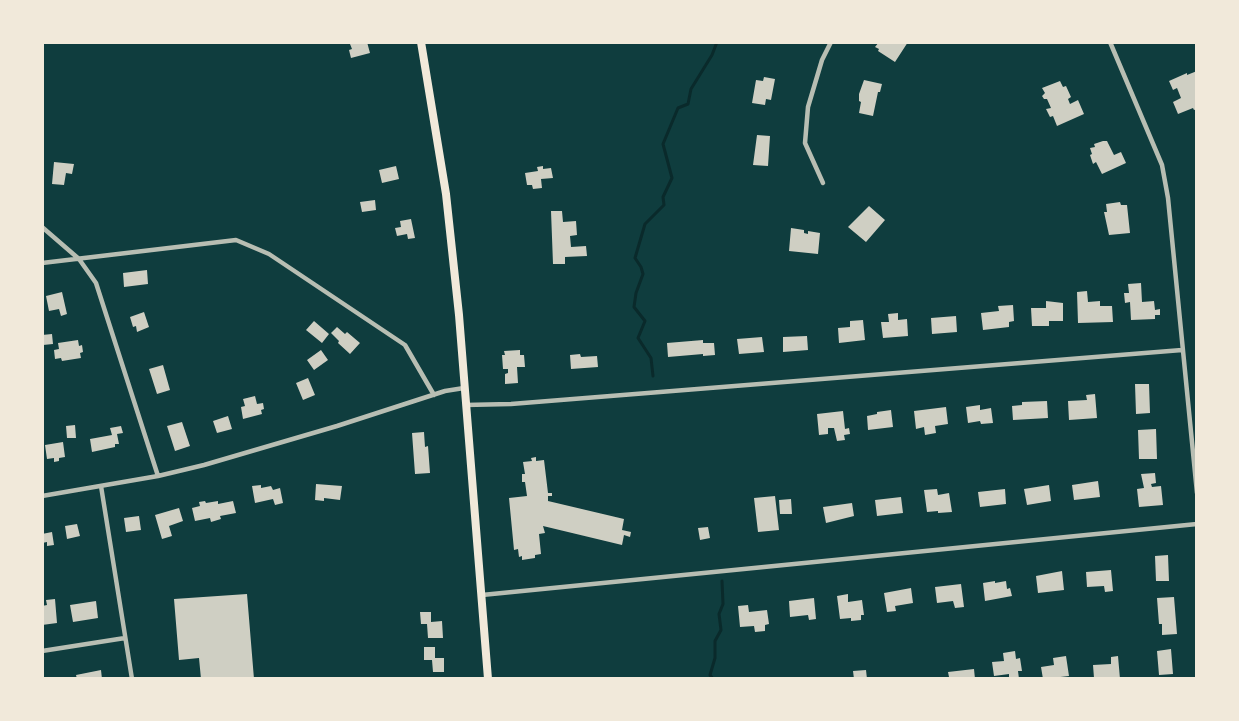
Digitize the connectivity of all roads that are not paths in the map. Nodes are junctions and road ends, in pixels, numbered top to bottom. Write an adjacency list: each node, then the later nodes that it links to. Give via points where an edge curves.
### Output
1 (421, 42): 9 (main road, via 446,194)
2 (831, 42): 4 (street, via 808,108 805,143)
3 (1110, 42): 8 (street, via 1162,165)
4 (824, 183)
5 (42, 227): 6 (street)
6 (79, 259): 7 (street); 10 (street, via 236,240 269,254 405,345); 12 (street, via 96,283)
7 (42, 263)
8 (1182, 350): 11 (street); 14 (street)
9 (464, 388): 10 (street); 11 (main road)
10 (434, 394): 12 (street, via 266,448)
11 (465, 405): 17 (main road)
12 (158, 476): 13 (street)
13 (102, 486): 15 (street); 18 (street)
14 (1197, 492)
15 (42, 496)
16 (1197, 524): 17 (street)
17 (482, 595): 21 (main road)
18 (125, 638): 19 (street); 20 (street)
19 (42, 651)
20 (132, 679)
21 (488, 679)

